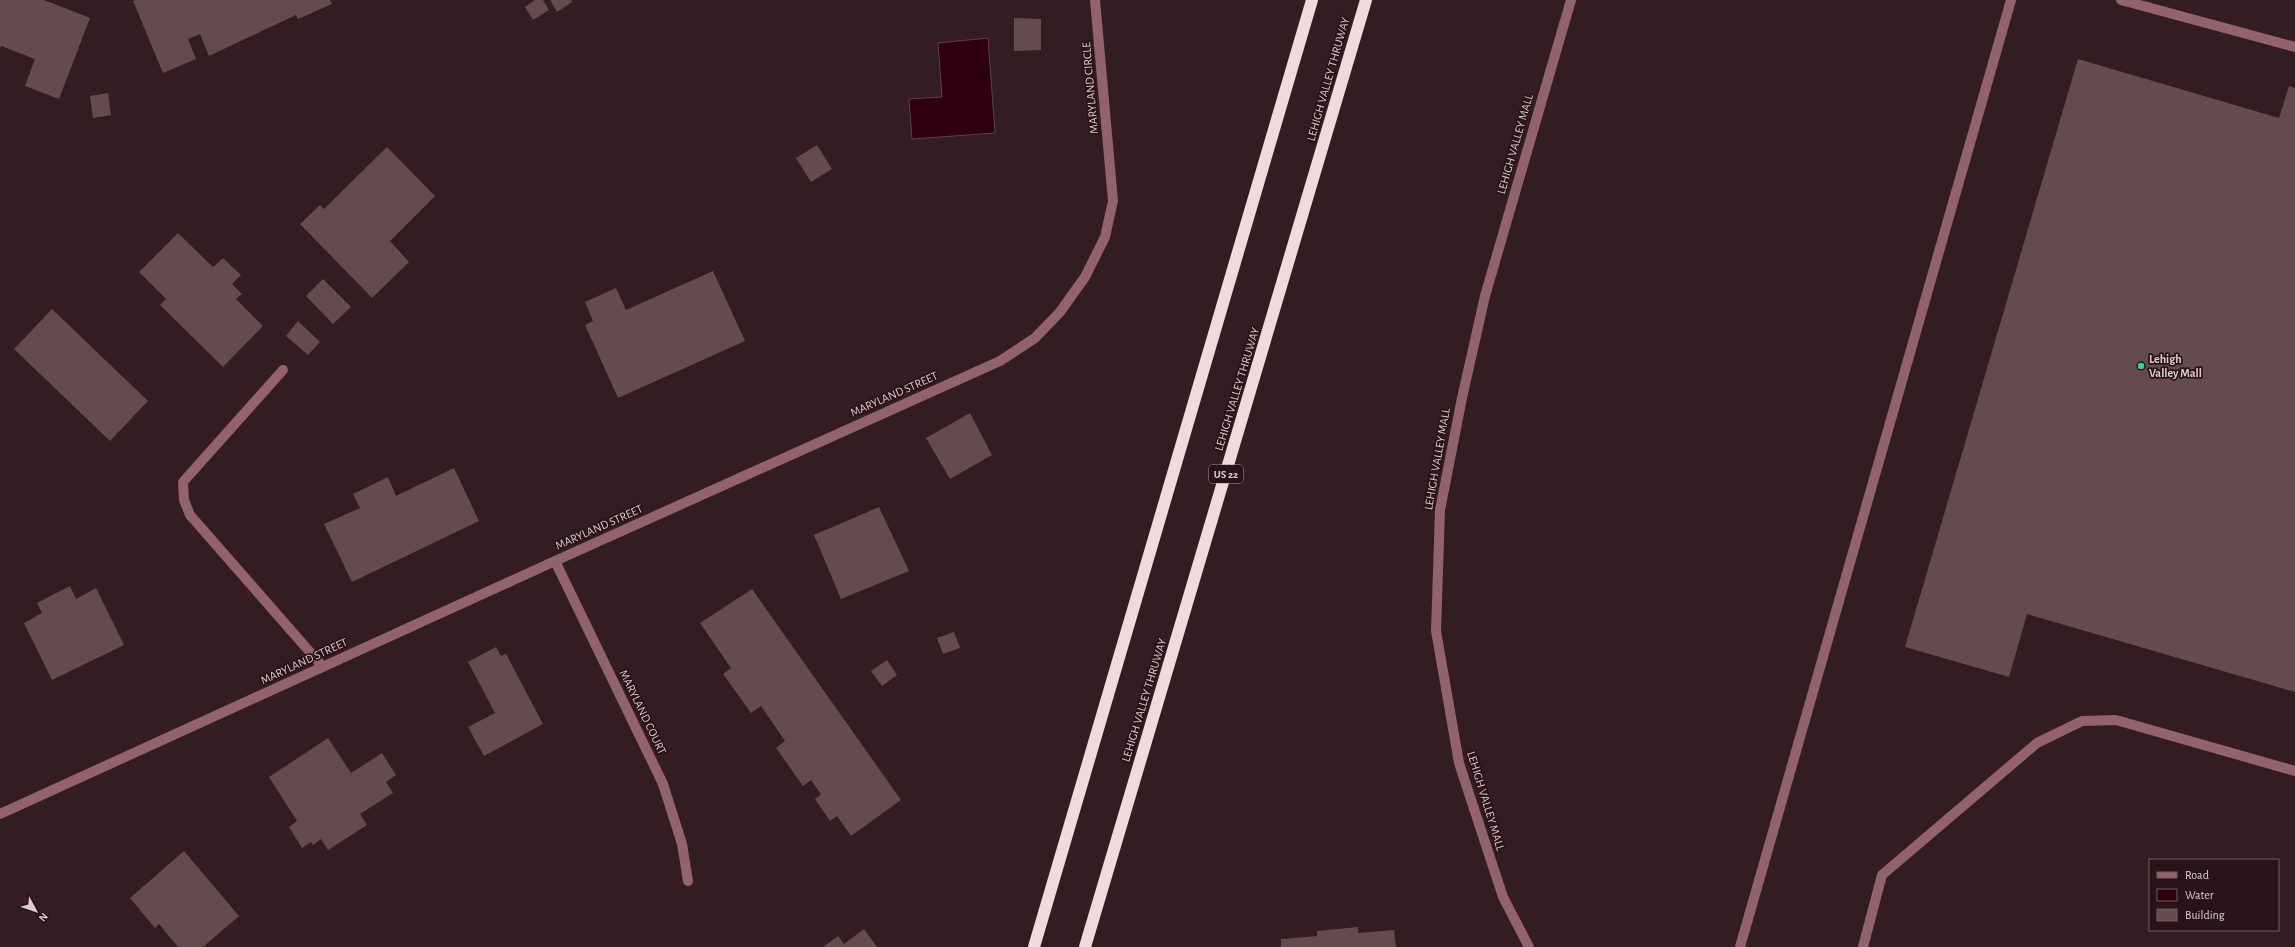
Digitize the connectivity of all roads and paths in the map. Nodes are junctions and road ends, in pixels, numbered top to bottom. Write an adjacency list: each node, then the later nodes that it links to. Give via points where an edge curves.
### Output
1 (1095, 0): 8 (street, MARYLAND CIRCLE)
2 (1312, 0): 15 (highway)
3 (1366, 0): 16 (highway, LEHIGH VALLEY THRUWAY / US 22)
4 (1571, 0): 17 (street, LEHIGH VALLEY MALL, via 1485,296 1440,510 1436,631 1459,763 1503,897)
5 (2011, 0): 18 (street)
6 (2121, 0): 7 (street)
7 (2295, 47)
8 (1111, 174): 10 (street, MARYLAND STREET, via 1113,201 1105,237 1085,278 1060,312 1035,338 1000,361)
9 (283, 370): 11 (street, via 183,482 184,500 190,515)
10 (556, 561): 11 (street, MARYLAND STREET); 14 (street, MARYLAND COURT, via 663,784 682,844)
11 (323, 667): 13 (street, MARYLAND STREET)
12 (2295, 771): 19 (street, via 2116,720 2082,721 2037,743 1882,875)
13 (0, 814)
14 (688, 881)
15 (1034, 947)
16 (1085, 947)
17 (1529, 947)
18 (1740, 947)
19 (1862, 947)

